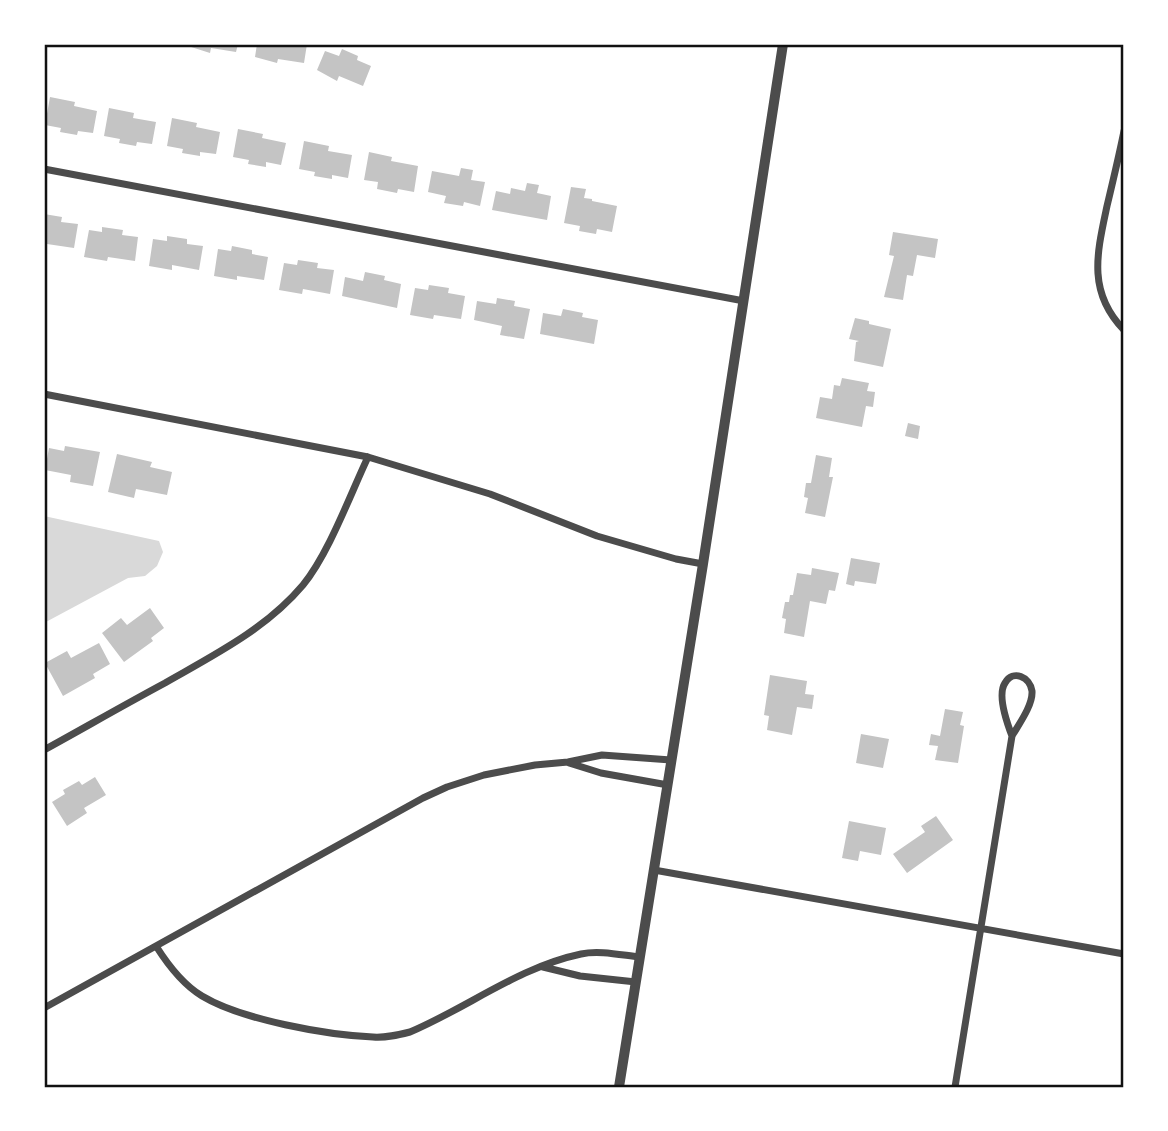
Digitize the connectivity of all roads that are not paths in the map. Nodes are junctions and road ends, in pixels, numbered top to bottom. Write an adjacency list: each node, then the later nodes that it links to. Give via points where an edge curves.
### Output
1 (783, 44): 4 (street)
2 (1124, 131): 5 (street, via 1097,256 1100,292)
3 (44, 169): 4 (street)
4 (744, 301): 8 (street)
5 (1124, 330)
6 (44, 394): 7 (street)
7 (368, 457): 8 (street, via 490,494 597,536); 10 (street, via 317,565 284,604 222,651)
8 (703, 564): 11 (street)
9 (1012, 736): 9 (street, via 1031,697 1025,677 1011,677 1002,691); 15 (street)
10 (44, 750)
11 (671, 760): 12 (street, via 602,755); 13 (street)
12 (568, 762): 13 (street, via 600,773); 16 (street, via 511,769 447,787)
13 (668, 785): 14 (street)
14 (653, 870): 15 (street); 18 (street)
15 (980, 927): 17 (street); 23 (street)
16 (156, 946): 19 (street, via 180,978 225,1008 316,1030 374,1038 393,1037 429,1024); 21 (street)
17 (1124, 954)
18 (639, 957): 19 (street, via 582,954); 20 (street)
19 (542, 967): 20 (street)
20 (636, 982): 22 (street)
21 (44, 1008)
22 (619, 1087)
23 (955, 1087)

